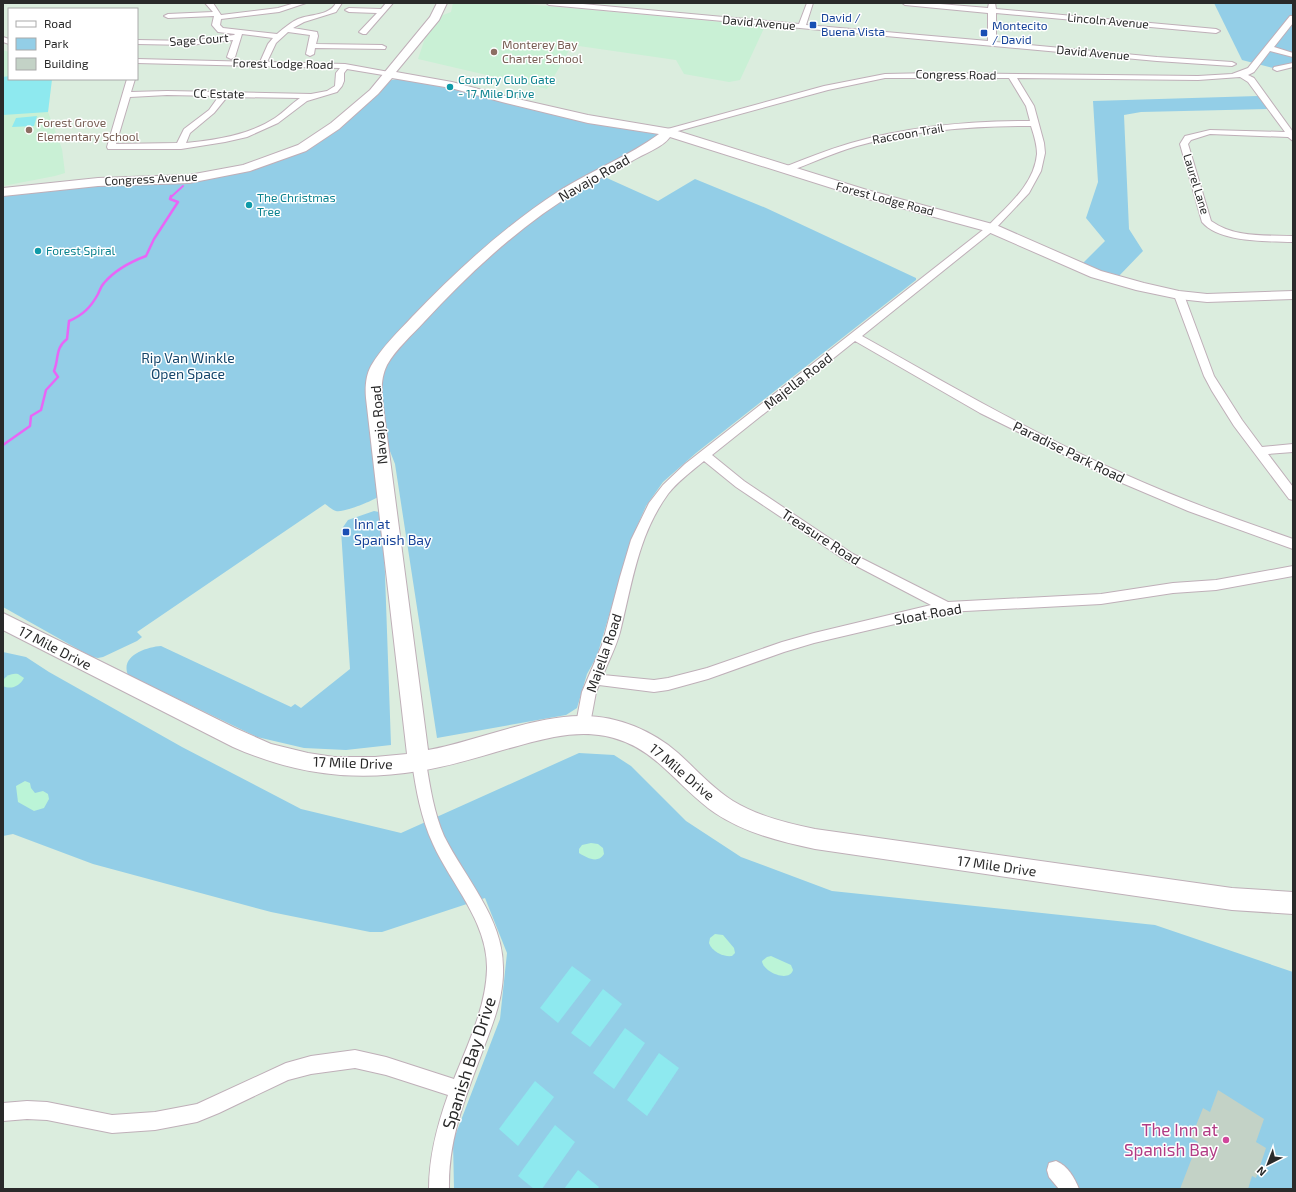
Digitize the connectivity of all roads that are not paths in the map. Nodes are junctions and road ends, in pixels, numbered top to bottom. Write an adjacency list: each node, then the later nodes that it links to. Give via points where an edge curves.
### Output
1 (208, 3): 13 (street)
2 (304, 3): 13 (street, via 279,10)
3 (390, 3): 12 (street)
4 (433, 3): 40 (street, Congress Avenue)
5 (442, 3): 32 (street, Congress Avenue, via 436,18)
6 (549, 3): 9 (street, David Avenue)
7 (810, 3): 16 (street)
8 (905, 3): 10 (street, Lincoln Avenue)
9 (626, 6): 16 (street, David Avenue)
10 (992, 7): 19 (street, Lincoln Avenue); 25 (street)
11 (342, 9): 12 (street); 18 (street, via 300,20)
12 (383, 10): 20 (street)
13 (218, 15): 14 (street); 17 (street, via 216,23)
14 (168, 16)
15 (1293, 18): 28 (street)
16 (802, 27): 25 (street, David Avenue)
17 (219, 29): 21 (street); 23 (street)
18 (287, 30): 22 (street); 26 (street, via 312,33)
19 (1216, 31)
20 (363, 32)
21 (238, 35): 22 (street, via 255,32); 23 (street, Sage Court); 30 (street)
22 (280, 36): 34 (street, via 272,42); 35 (street)
23 (210, 39): 24 (street, Sage Court, via 190,43)
24 (138, 42)
25 (992, 43): 36 (street, David Avenue)
26 (312, 46): 27 (street); 31 (street)
27 (382, 47)
28 (1269, 48): 29 (street); 41 (street, Congress Road, via 1251,70)
29 (1293, 54)
30 (231, 57)
31 (309, 58)
32 (401, 59): 40 (street, Congress Avenue); 45 (street, via 408,70)
33 (138, 63): 34 (street, Forest Lodge Road)
34 (262, 64): 35 (street, Forest Lodge Road)
35 (271, 64): 38 (street, Forest Lodge Road)
36 (1232, 64)
37 (1293, 65): 39 (street)
38 (345, 66): 40 (street, Forest Lodge Road); 49 (street, via 340,73 341,82 337,89)
39 (1277, 68)
40 (385, 73): 43 (street, Forest Lodge Road); 46 (street, Congress Avenue); 55 (street, Congress Avenue, via 316,132 261,158 198,172 87,176 43,182)
41 (1241, 74): 42 (street, Congress Road, via 1198,78); 52 (street, via 1252,80)
42 (1012, 76): 50 (street, Majella Road, via 1030,106); 51 (street, Congress Road, via 914,74 873,78)
43 (408, 77): 45 (street, Forest Lodge Road); 46 (street, via 387,81)
44 (131, 80): 48 (street)
45 (428, 81): 51 (street, Forest Lodge Road, via 448,88 588,119)
46 (378, 87): 55 (street, Congress Avenue, via 335,126 307,145 246,168 189,179 98,182)
47 (225, 94): 48 (street, CC Estate); 49 (street, CC Estate); 53 (street, via 215,108 185,134)
48 (126, 95): 53 (street, via 112,147)
49 (312, 96): 53 (street, via 299,102 280,118 251,132 214,142)
50 (1035, 124): 54 (street, Raccoon Trail, via 977,125 901,133 856,144); 56 (street, Majella Road, via 1041,153 1037,170 1022,198)
51 (667, 132): 54 (street, Forest Lodge Road); 71 (street, Navajo Road, via 664,137 563,194 518,228 432,304 379,366 373,385 374,398)
52 (1292, 136): 57 (street, Laurel Lane, via 1210,132 1194,135 1184,144 1207,222 1222,231 1236,235)
53 (181, 146)
54 (785, 170): 56 (street, Forest Lodge Road)
55 (5, 191)
56 (991, 228): 58 (street, Forest Lodge Road, via 1096,274); 60 (street, Majella Road)
57 (1293, 239)
58 (1179, 295): 59 (street, Forest Lodge Road, via 1207,298); 62 (street, via 1209,376 1229,411)
59 (1293, 295)
60 (856, 336): 63 (street, Majella Road); 65 (street, Paradise Park Road, via 984,410 1119,477 1192,508)
61 (1293, 448): 62 (street)
62 (1259, 451): 64 (street)
63 (704, 455): 67 (street, Treasure Road, via 740,484 849,557); 69 (street, Majella Road, via 664,491 642,528 634,547 609,646)
64 (1293, 496)
65 (1293, 544)
66 (1293, 572): 67 (street, Sloat Road, via 1216,585 1173,588 1101,599)
67 (946, 607): 69 (street, Sloat Road, via 814,638 668,684 641,685)
68 (3, 621): 71 (street, 17 Mile Drive, via 263,751 296,761 352,766)
69 (594, 678): 70 (street, Majella Road)
70 (583, 724): 71 (street, 17 Mile Drive, via 520,735); 72 (street, 17 Mile Drive, via 615,729 636,736 666,756 723,807 753,822 792,835 1232,899)
71 (419, 762): 73 (street, Spanish Bay Drive, via 426,806 432,825 487,926 494,954 495,978 488,1011)
72 (1293, 903)
73 (460, 1090): 74 (street, via 370,1061 348,1060 311,1065 286,1072 197,1113 155,1121 112,1124 46,1111); 76 (street, Spanish Bay Drive, via 441,1152)
74 (3, 1112)
75 (1056, 1170): 77 (street)
76 (439, 1189)
77 (1069, 1189)

